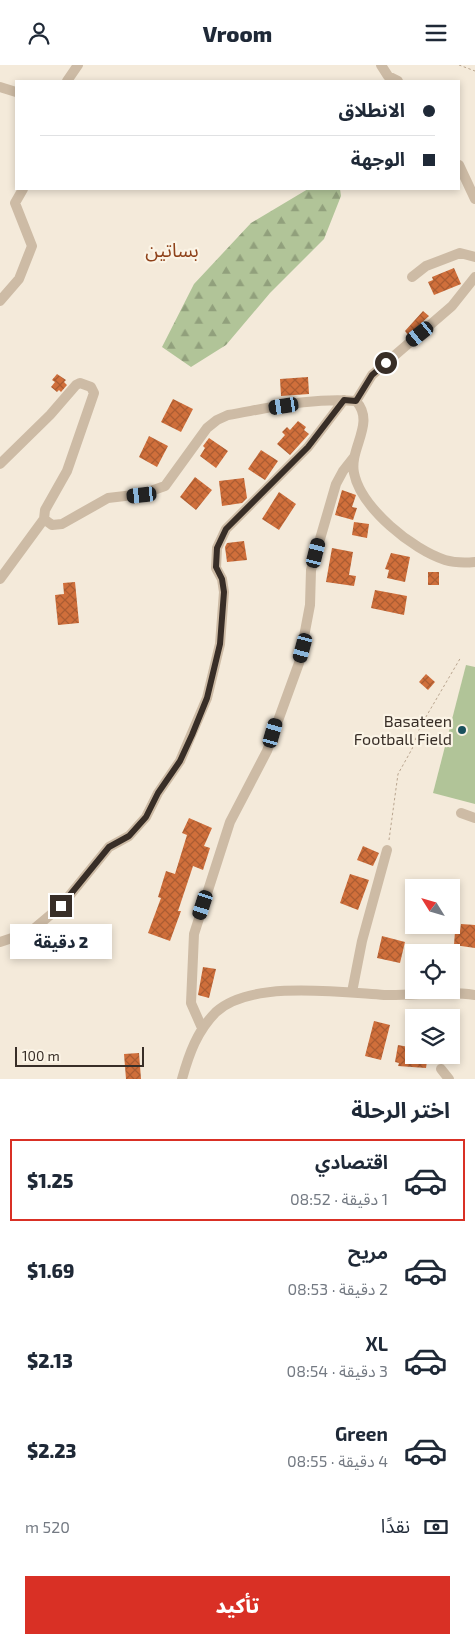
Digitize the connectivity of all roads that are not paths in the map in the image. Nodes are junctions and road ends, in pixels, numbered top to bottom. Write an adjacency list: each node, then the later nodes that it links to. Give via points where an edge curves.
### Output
1 (78, 65): 3 (street)
2 (382, 65): 4 (street, via 388,76)
3 (68, 80)
4 (396, 80)
5 (0, 87): 6 (street)
6 (15, 91)
7 (460, 167): 9 (street)
8 (22, 190): 13 (street, via 15,203 32,246 19,279)
9 (475, 199)
10 (475, 257): 11 (street, via 460,253 426,266)
11 (412, 277)
12 (475, 277): 15 (street, via 452,306 372,375)
13 (0, 301)
14 (344, 400): 15 (street); 18 (street, via 301,403 217,419 165,486 142,495 108,498 62,524 52,525); 24 (street, via 308,447 226,529 217,548 216,567 224,592 220,644 207,698 180,761 146,817 129,836 109,847 61,906 30,932)
15 (356, 401): 16 (street, via 364,419)
16 (354, 457): 19 (street, via 358,487 382,520 440,558); 27 (street, via 336,484 320,539 310,579 307,625 296,671 267,751 230,822 194,935 191,1003)
17 (0, 465): 18 (street, via 76,385 86,383 91,387 94,393 86,419 67,471 45,510)
18 (44, 519): 20 (street)
19 (475, 562)
20 (0, 579)
21 (461, 813): 22 (street)
22 (475, 818)
23 (387, 851): 25 (street, via 362,941)
24 (0, 942)
25 (352, 992): 26 (street, via 409,996); 27 (street, via 290,991 246,996 229,1003)
26 (475, 995)
27 (202, 1028): 29 (street)
28 (441, 1069): 30 (street)
29 (182, 1079)
30 (449, 1079)

